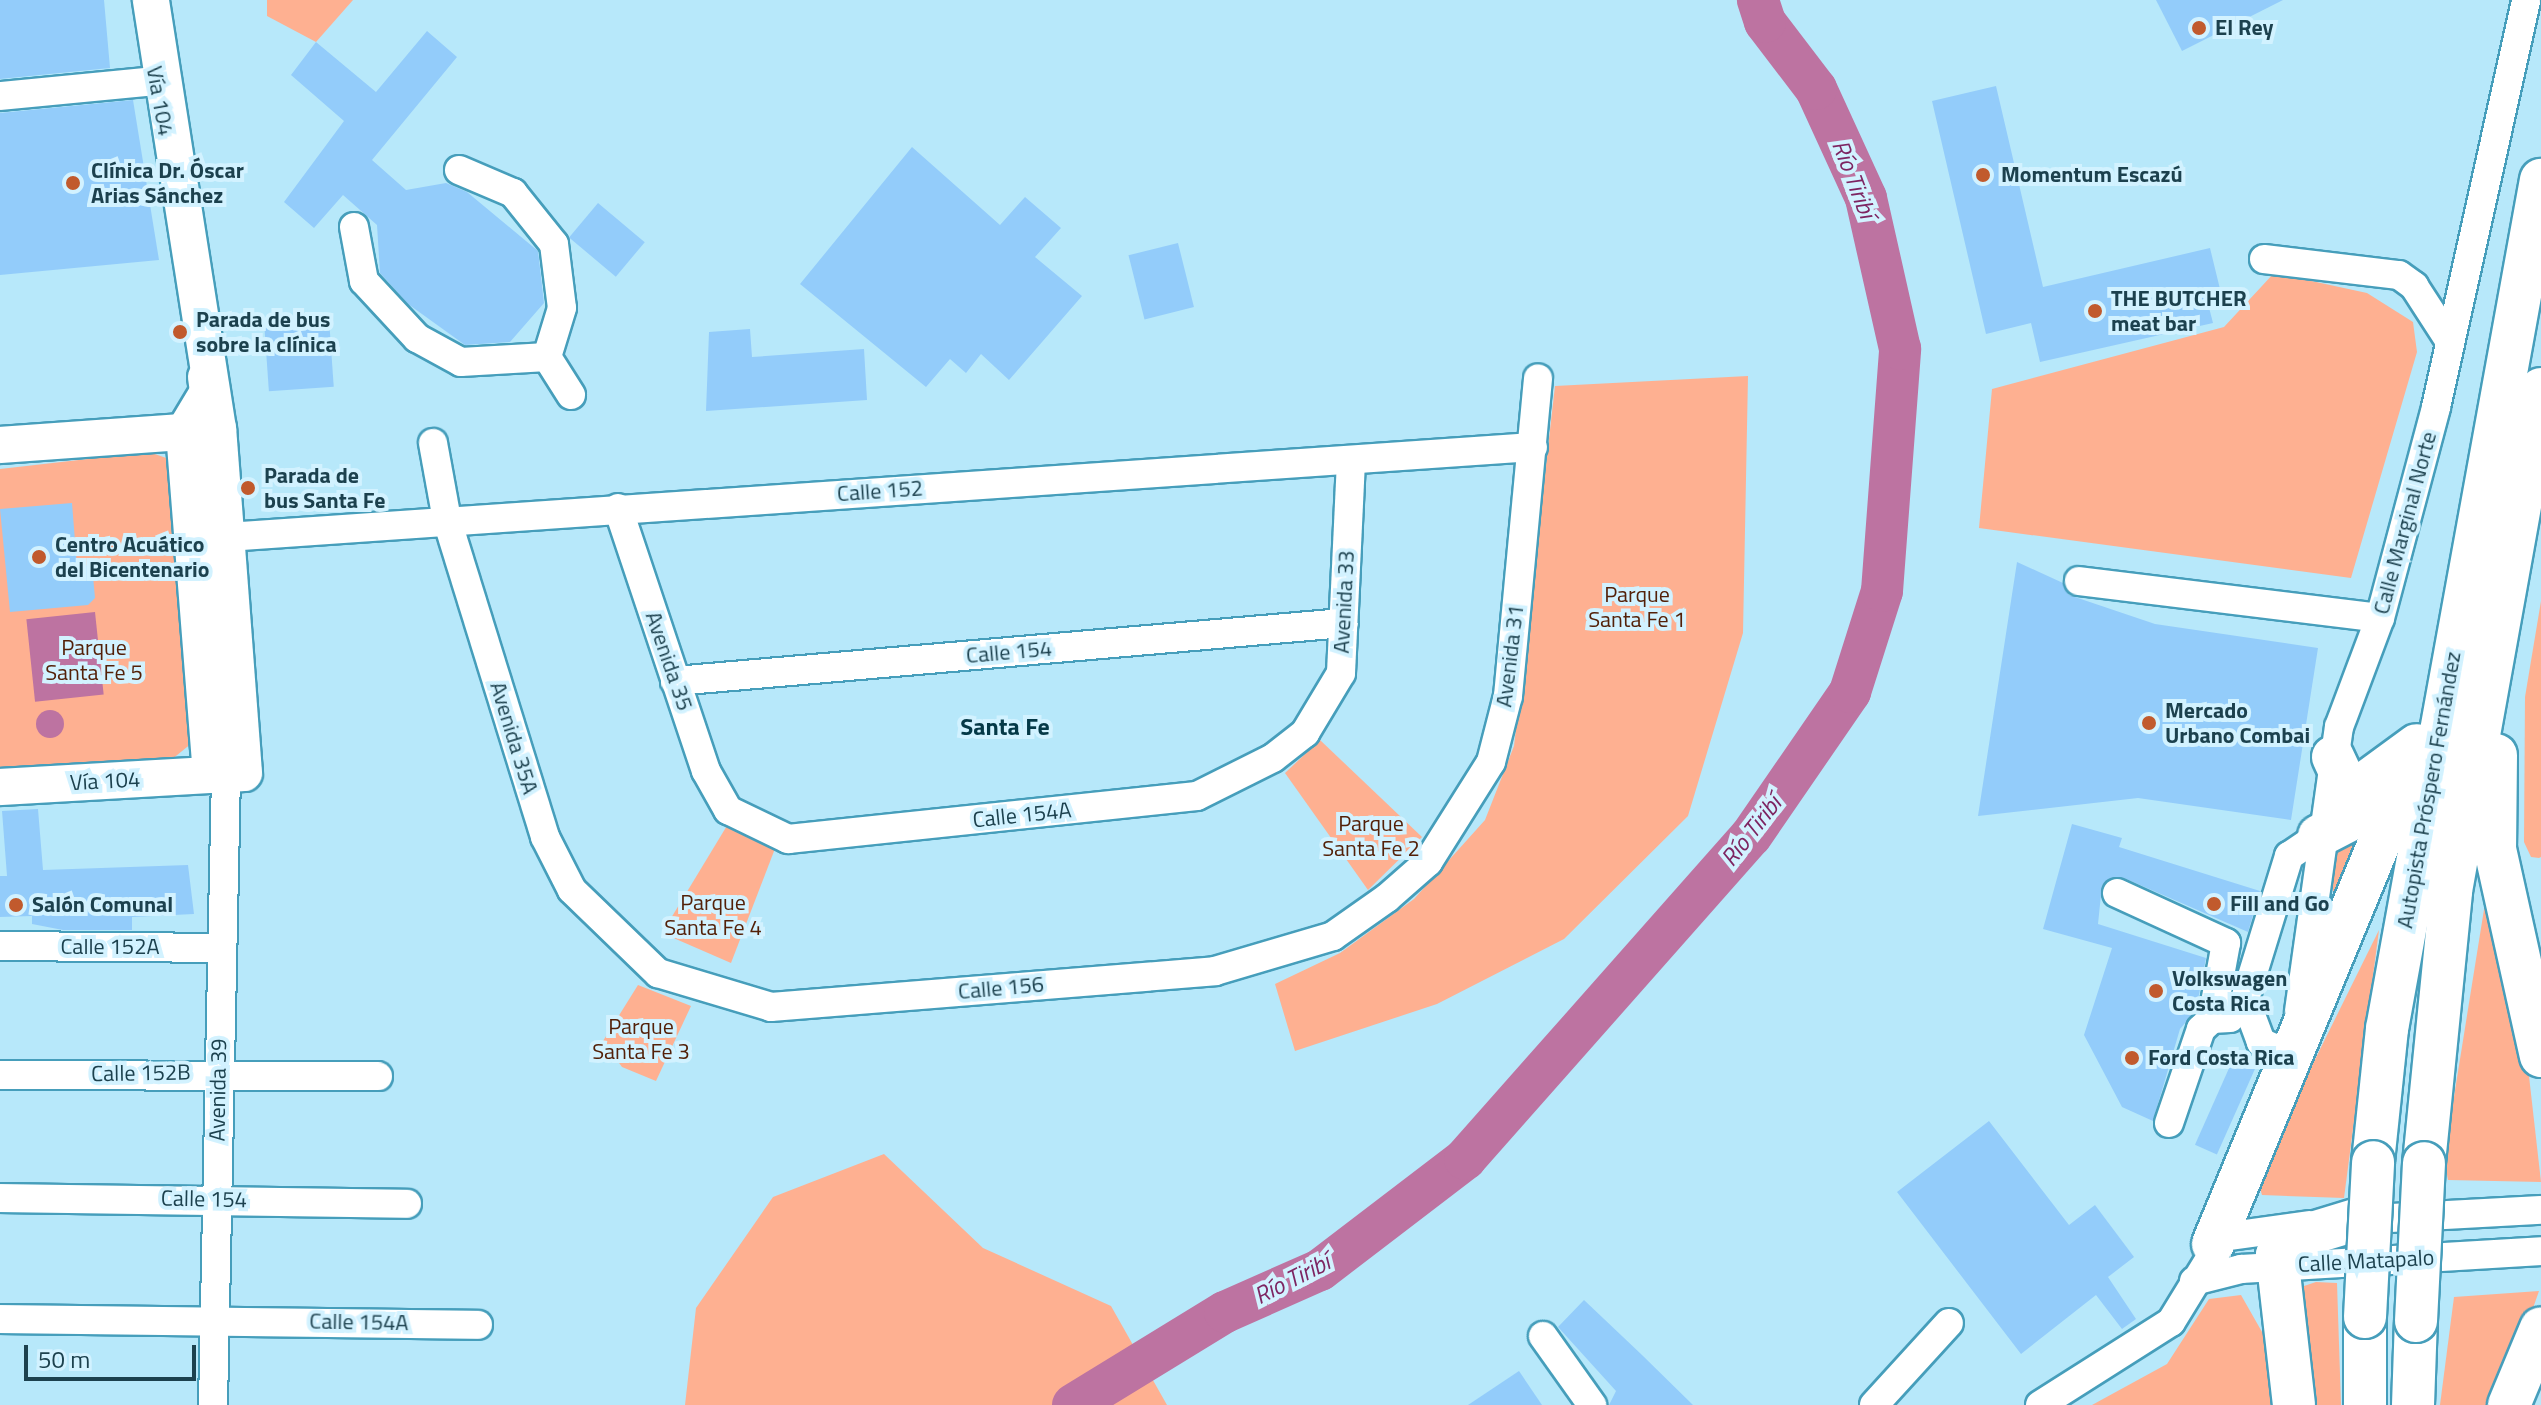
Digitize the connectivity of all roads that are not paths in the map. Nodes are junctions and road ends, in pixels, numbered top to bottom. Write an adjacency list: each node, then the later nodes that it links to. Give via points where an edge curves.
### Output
1 (142, 0): 4 (main road, Vía 104)
2 (151, 0): 15 (main road, Vía 104)
3 (2526, 0): 10 (street, Calle Marginal Norte, via 2502,131)
4 (157, 81): 5 (street); 15 (main road, Vía 104, via 208,392)
5 (0, 96)
6 (459, 170): 11 (street, via 513,193 554,244 562,308)
7 (2541, 180): 20 (highway, Autopista Próspero Fernández)
8 (354, 227): 11 (street, via 364,281 417,338 461,362)
9 (2264, 259): 10 (street, via 2399,275 2414,286)
10 (2447, 337): 26 (street, Calle Marginal Norte, via 2436,407)
11 (547, 357): 14 (street)
12 (1538, 378): 18 (street, Avenida 31)
13 (2541, 389): 24 (highway, Autopista Próspero Fernández)
14 (571, 395)
15 (204, 430): 17 (main road); 23 (main road, Vía 104); 32 (main road, Vía 104)
16 (433, 443): 22 (street, Avenida 35A)
17 (0, 445)
18 (1533, 447): 19 (street, Calle 152); 38 (street, Avenida 31, via 1508,696 1491,762 1428,862)
19 (1351, 461): 21 (street, Calle 152); 27 (street, Avenida 33)
20 (2485, 466): 30 (highway); 68 (highway, Autopista Próspero Fernández, bridge, via 2387,1029 2373,1162)
21 (618, 508): 22 (street, Calle 152); 28 (street, Avenida 35)
22 (447, 520): 23 (street, Calle 152); 39 (street, Avenida 35A, via 545,837 572,890)
23 (227, 537): 32 (main road, Vía 104, via 244,773)
24 (2507, 574): 45 (highway, via 2495,849); 69 (highway, Autopista Próspero Fernández, bridge, via 2451,891 2424,1163)
25 (2079, 581): 26 (street)
26 (2380, 618): 31 (street, Calle Marginal Norte)
27 (1343, 623): 28 (street, Calle 154); 29 (street, Avenida 33, via 1341,673)
28 (675, 681): 35 (street, Avenida 35)
29 (1305, 733): 35 (street, Calle 154A, via 1235,783 1197,796 788,839)
30 (2417, 745): 31 (highway, via 2361,786 2345,783); 34 (highway)
31 (2333, 757): 36 (street, Calle Marginal Norte)
32 (218, 775): 33 (main road, Vía 104); 41 (street, Avenida 39)
33 (0, 787)
34 (2404, 792): 36 (highway); 44 (highway)
35 (728, 810)
36 (2319, 836): 43 (street, via 2289,856 2245,999); 44 (street, Calle Marginal Norte)
37 (2117, 893): 42 (street, via 2226,943)
38 (1387, 898): 39 (street, Calle 156, via 1333,936 1215,971 771,1007 658,973)
39 (615, 939)
40 (0, 946): 41 (street, Calle 152A)
41 (219, 948): 46 (street, Avenida 39)
42 (2212, 1019): 43 (street); 49 (street, via 2201,1029)
43 (2250, 1025): 44 (street, via 2261,1042)
44 (2293, 1050): 56 (highway, via 2242,1160)
45 (2541, 1056)
46 (219, 1072): 47 (street, Calle 152B); 48 (street, Calle 152B); 51 (street, Avenida 39)
47 (0, 1075)
48 (378, 1076)
49 (2169, 1123)
50 (0, 1198): 51 (street, Calle 154)
51 (216, 1199): 52 (street, Calle 154); 57 (street, Avenida 39)
52 (407, 1204)
53 (2541, 1210): 54 (street, Calle Matapalo)
54 (2355, 1220): 56 (highway)
55 (2541, 1251): 56 (street, Calle Matapalo)
56 (2243, 1253): 66 (street, via 2194,1281 2171,1322); 67 (highway, via 2281,1330)
57 (214, 1318): 58 (street, Calle 154A); 60 (street, Calle 154A); 63 (street, Avenida 39)
58 (0, 1319)
59 (1949, 1323): 65 (street)
60 (478, 1325)
61 (2541, 1328): 70 (highway)
62 (1543, 1336): 64 (street)
63 (213, 1405)
64 (1592, 1405)
65 (1874, 1405)
66 (2040, 1405)
67 (2294, 1405)
68 (2365, 1405)
69 (2413, 1405)
70 (2509, 1405)

